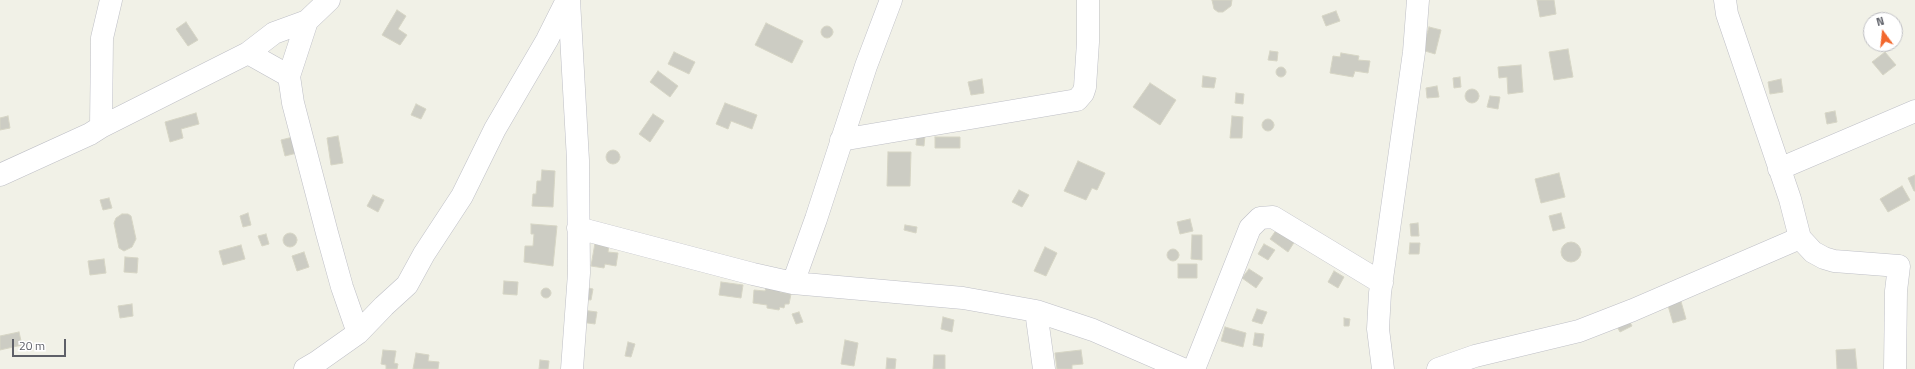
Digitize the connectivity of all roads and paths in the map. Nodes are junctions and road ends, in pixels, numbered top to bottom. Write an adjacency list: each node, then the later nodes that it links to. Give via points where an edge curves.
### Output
1 (111, 0): 12 (street, via 102,38)
2 (329, 0): 8 (street)
3 (568, 0): 16 (street, via 578,160); 23 (street, via 462,196 407,285)
4 (891, 0): 13 (street)
5 (1088, 0): 13 (street, via 1085,87 1077,100)
6 (1418, 0): 20 (street, via 1414,52)
7 (1725, 0): 14 (street, via 1727,14)
8 (308, 21): 9 (street, via 274,34); 10 (street)
9 (248, 53): 10 (street); 12 (street)
10 (289, 76): 23 (street, via 293,103 325,225)
11 (1915, 111): 14 (street)
12 (101, 127): 15 (street)
13 (841, 140): 19 (street)
14 (1779, 169): 17 (street)
15 (0, 175)
16 (578, 228): 19 (street); 25 (street)
17 (1800, 238): 18 (street, via 1813,252 1834,261); 30 (street, via 1579,331 1475,356)
18 (1907, 264): 21 (street)
19 (793, 283): 22 (street, via 963,298)
20 (1382, 283): 28 (street, via 1273,217 1260,218 1250,228); 29 (street, via 1378,329)
21 (1906, 295): 31 (street)
22 (1036, 311): 26 (street); 27 (street, via 1093,330)
23 (358, 333): 24 (street)
24 (305, 369)
25 (572, 369)
26 (1044, 369)
27 (1183, 369)
28 (1194, 369)
29 (1383, 369)
30 (1438, 369)
31 (1895, 369)

